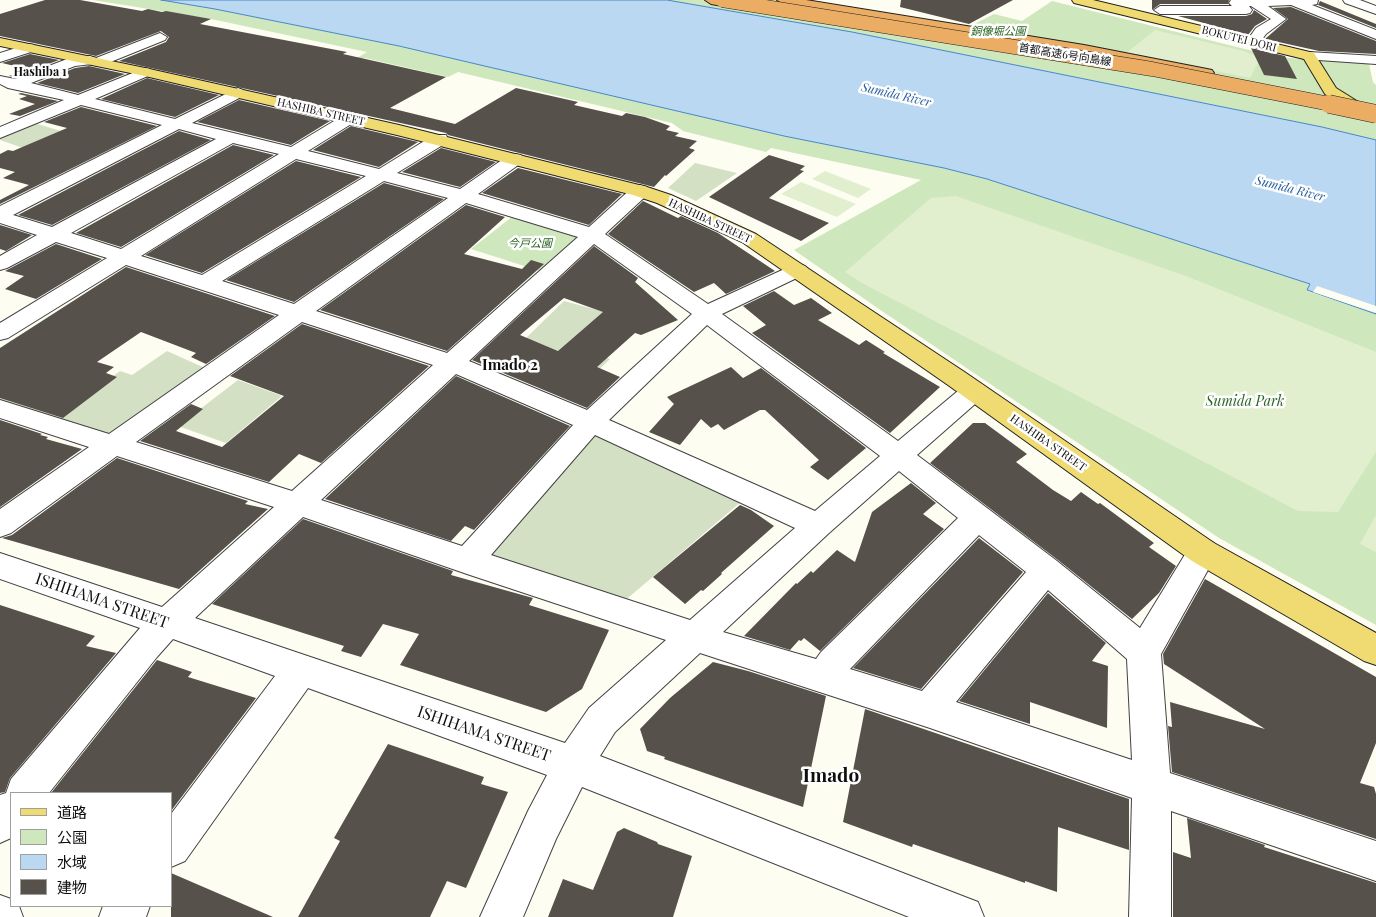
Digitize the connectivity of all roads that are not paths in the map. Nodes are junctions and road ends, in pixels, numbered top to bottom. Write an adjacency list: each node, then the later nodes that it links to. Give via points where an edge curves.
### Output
1 (711, 0): 29 (highway, bridge, via 1153,72)
2 (722, 0): 29 (highway, 首都高速6号向島線, bridge, via 1152,69)
3 (753, 0): 24 (highway, 首都高速6号向島線)
4 (783, 0): 24 (highway, via 1075,47)
5 (1078, 0): 13 (main road, BOKUTEI DORI)
6 (1314, 0): 10 (street)
7 (1349, 0): 12 (street)
8 (1149, 2): 11 (street)
9 (1253, 2): 10 (street); 11 (street, via 1235,3 1246,10); 17 (street, via 1280,19 1261,31)
10 (1294, 2): 14 (street)
11 (1160, 10): 13 (street)
12 (1376, 10)
13 (1174, 23): 17 (main road, BOKUTEI DORI)
14 (1376, 35)
15 (160, 37): 22 (street)
16 (0, 42): 18 (main road, HASHIBA STREET)
17 (1253, 42): 19 (main road, BOKUTEI DORI)
18 (29, 48): 20 (street); 22 (main road, HASHIBA STREET)
19 (1309, 56): 21 (street); 29 (main road, via 1330,92)
20 (0, 58)
21 (1376, 60)
22 (94, 61): 23 (main road, HASHIBA STREET); 25 (street, via 72,62)
23 (145, 72): 26 (main road, HASHIBA STREET); 27 (street)
24 (1208, 73): 28 (highway, 首都高速6号向島線)
25 (5, 85): 27 (street)
26 (238, 93): 30 (main road, HASHIBA STREET); 31 (street)
27 (81, 100): 31 (street); 32 (street)
28 (1376, 107)
29 (1376, 114)
30 (350, 118): 34 (main road, HASHIBA STREET); 35 (street)
31 (176, 124): 33 (street); 40 (street)
32 (0, 133)
33 (230, 136): 35 (street); 42 (street)
34 (440, 140): 36 (main road, HASHIBA STREET); 37 (street)
35 (294, 152): 37 (street); 43 (street)
36 (515, 159): 38 (main road, HASHIBA STREET); 39 (street)
37 (383, 175): 39 (street); 46 (street)
38 (640, 191): 41 (street); 45 (main road, HASHIBA STREET, via 749,238)
39 (464, 196): 41 (street); 47 (street)
40 (0, 216): 42 (street)
41 (594, 234): 48 (street); 50 (street)
42 (52, 235): 43 (street); 44 (street)
43 (123, 257): 46 (street); 49 (street)
44 (0, 264)
45 (798, 270): 48 (street); 51 (main road, HASHIBA STREET)
46 (204, 284): 47 (street)
47 (299, 312): 50 (street); 54 (street)
48 (706, 313): 53 (street); 55 (street)
49 (0, 333)
50 (452, 363): 53 (street); 56 (street)
51 (974, 391): 55 (street); 60 (main road, HASHIBA STREET)
52 (0, 410): 54 (street)
53 (591, 422): 59 (street); 61 (street)
54 (113, 446): 56 (street); 58 (street)
55 (898, 455): 57 (street); 59 (street)
56 (298, 504): 61 (street); 64 (street)
57 (978, 517): 63 (street); 69 (street, via 833,663)
58 (0, 525)
59 (818, 525): 65 (street)
60 (1203, 552): 66 (main road, HASHIBA STREET); 67 (street)
61 (467, 561): 65 (street)
62 (0, 566): 64 (street, ISHIHAMA STREET)
63 (1046, 570): 67 (street); 70 (street)
64 (167, 623): 68 (street, ISHIHAMA STREET); 73 (street)
65 (694, 637): 69 (street); 71 (street, via 602,720)
66 (1376, 650)
67 (1144, 652): 72 (street)
68 (301, 670): 71 (street, ISHIHAMA STREET); 76 (street)
69 (824, 677): 70 (street)
70 (930, 711): 72 (street)
71 (573, 765): 80 (street, via 542,824); 81 (street, ISHIHAMA STREET)
72 (1152, 787): 77 (street); 82 (street)
73 (26, 792)
74 (10, 811): 75 (street)
75 (0, 824)
76 (172, 847)
77 (1376, 861)
78 (128, 907): 79 (street)
79 (120, 917)
80 (501, 917)
81 (963, 917)
82 (1150, 917)

